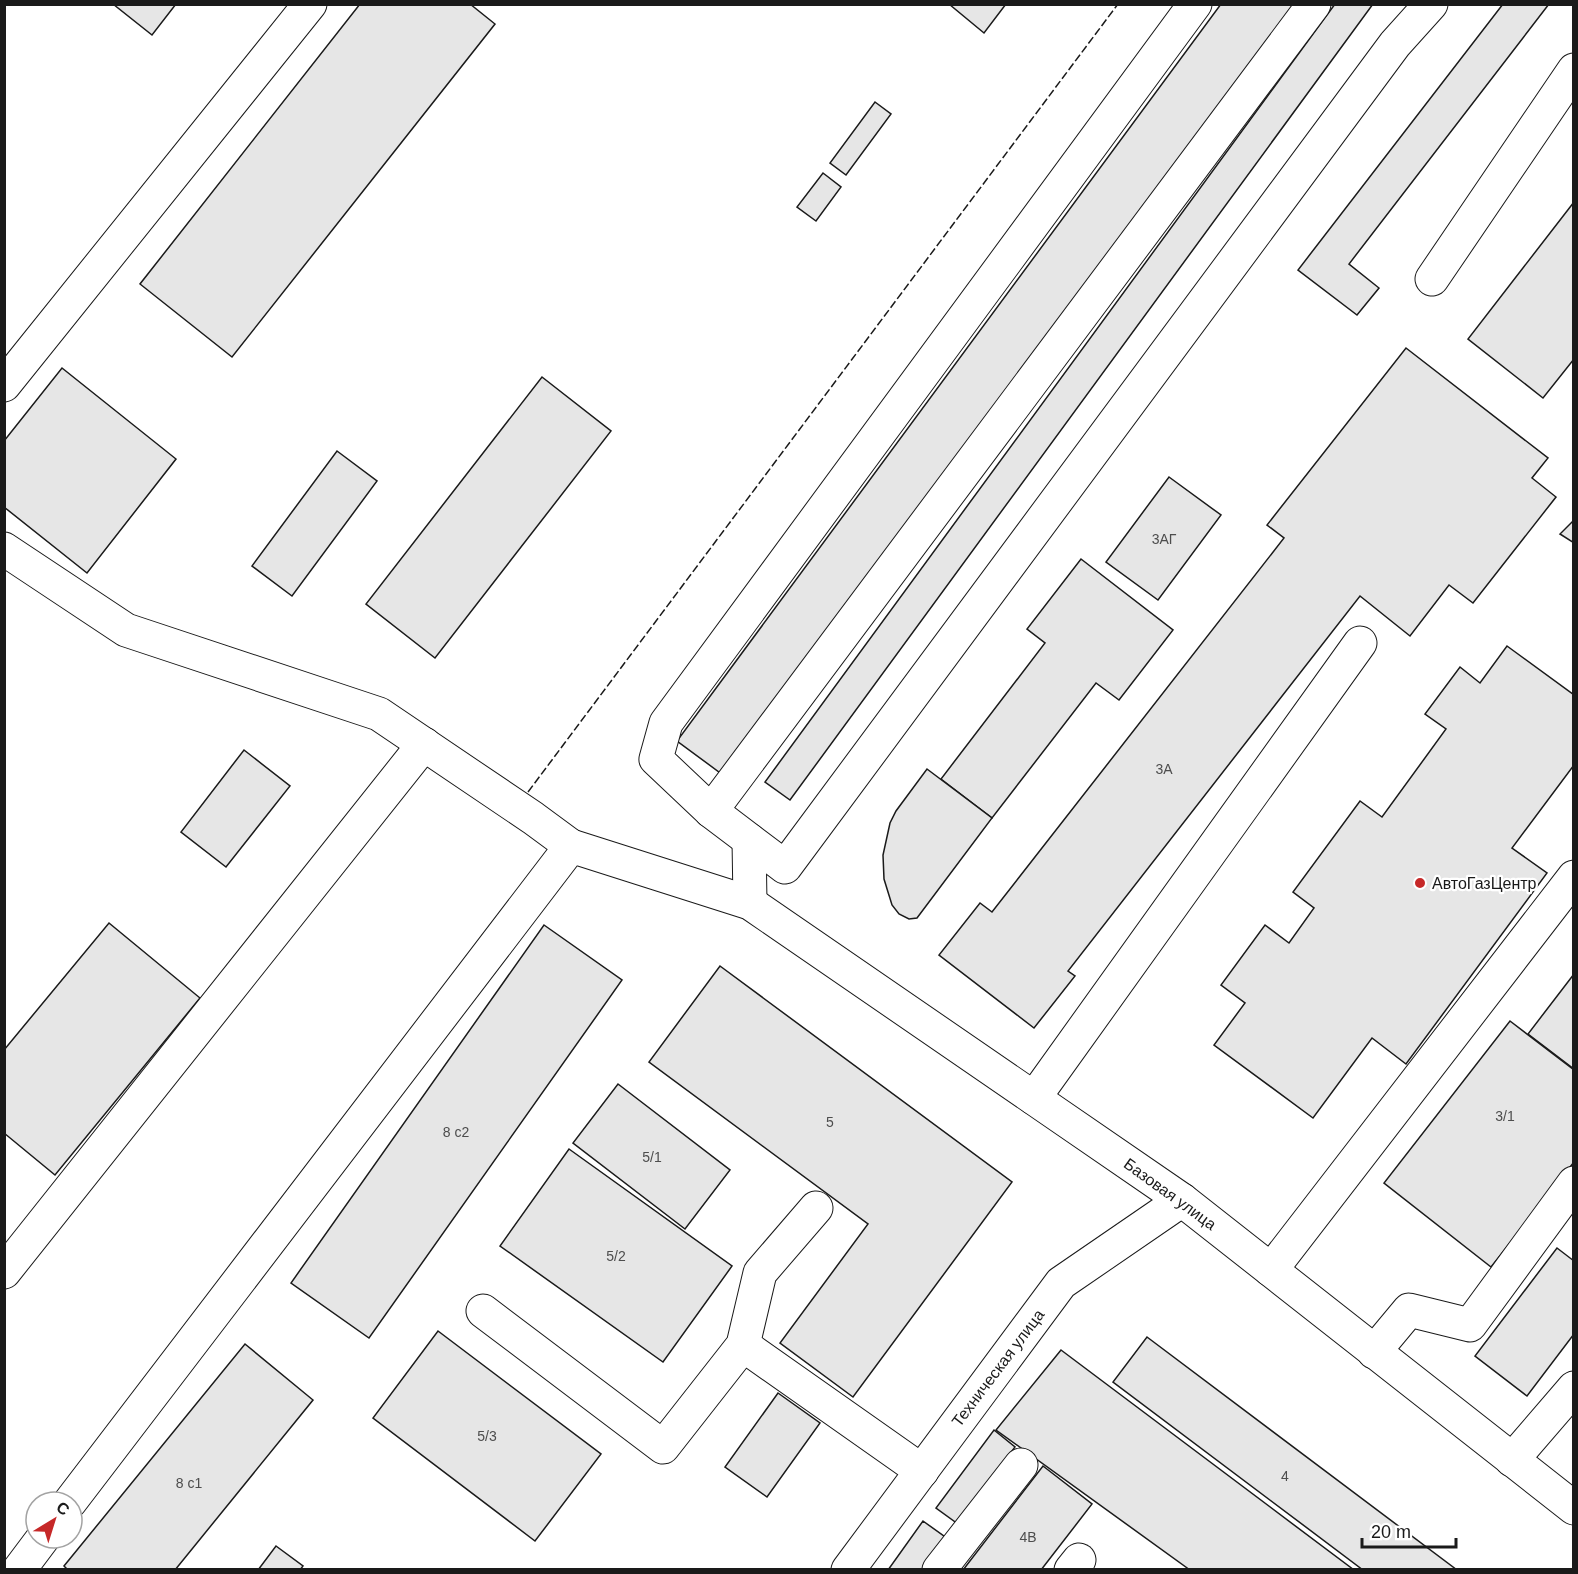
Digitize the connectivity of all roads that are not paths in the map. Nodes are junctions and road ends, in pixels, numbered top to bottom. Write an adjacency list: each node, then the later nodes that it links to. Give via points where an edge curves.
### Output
1 (310, 4): 7 (street)
2 (1195, 4): 11 (street, via 666,723 656,759)
3 (1314, 4): 11 (street)
4 (1431, 4): 12 (street, via 1395,44 785,867)
5 (1574, 70): 6 (street)
6 (1432, 279)
7 (4, 385)
8 (4, 549): 10 (street, Базовая улица, via 126,630 379,714)
9 (1360, 643): 16 (street)
10 (424, 744): 13 (street, Базовая улица); 21 (street)
11 (711, 811): 12 (street)
12 (749, 840): 15 (street)
13 (571, 846): 15 (street, Базовая улица); 29 (street)
14 (1574, 877): 20 (street)
15 (750, 903): 16 (street, Базовая улица)
16 (1034, 1098): 18 (street, Базовая улица)
17 (1574, 1183): 24 (street, via 1470,1325 1409,1310)
18 (1182, 1200): 20 (street, Базовая улица); 28 (street, Техническая улица, via 1061,1283)
19 (816, 1208): 23 (street, via 760,1273)
20 (1270, 1270): 24 (street, Базовая улица)
21 (4, 1272)
22 (483, 1311): 23 (street, via 663,1447)
23 (743, 1345): 28 (street)
24 (1374, 1352): 26 (street, Базовая улица)
25 (1574, 1388): 26 (street)
26 (1512, 1460): 30 (street, Базовая улица)
27 (1021, 1465): 34 (street)
28 (922, 1471): 33 (street, Техническая улица)
29 (79, 1490)
30 (1574, 1508)
31 (34, 1550): 32 (street)
32 (19, 1569)
33 (848, 1569)
34 (939, 1569)

